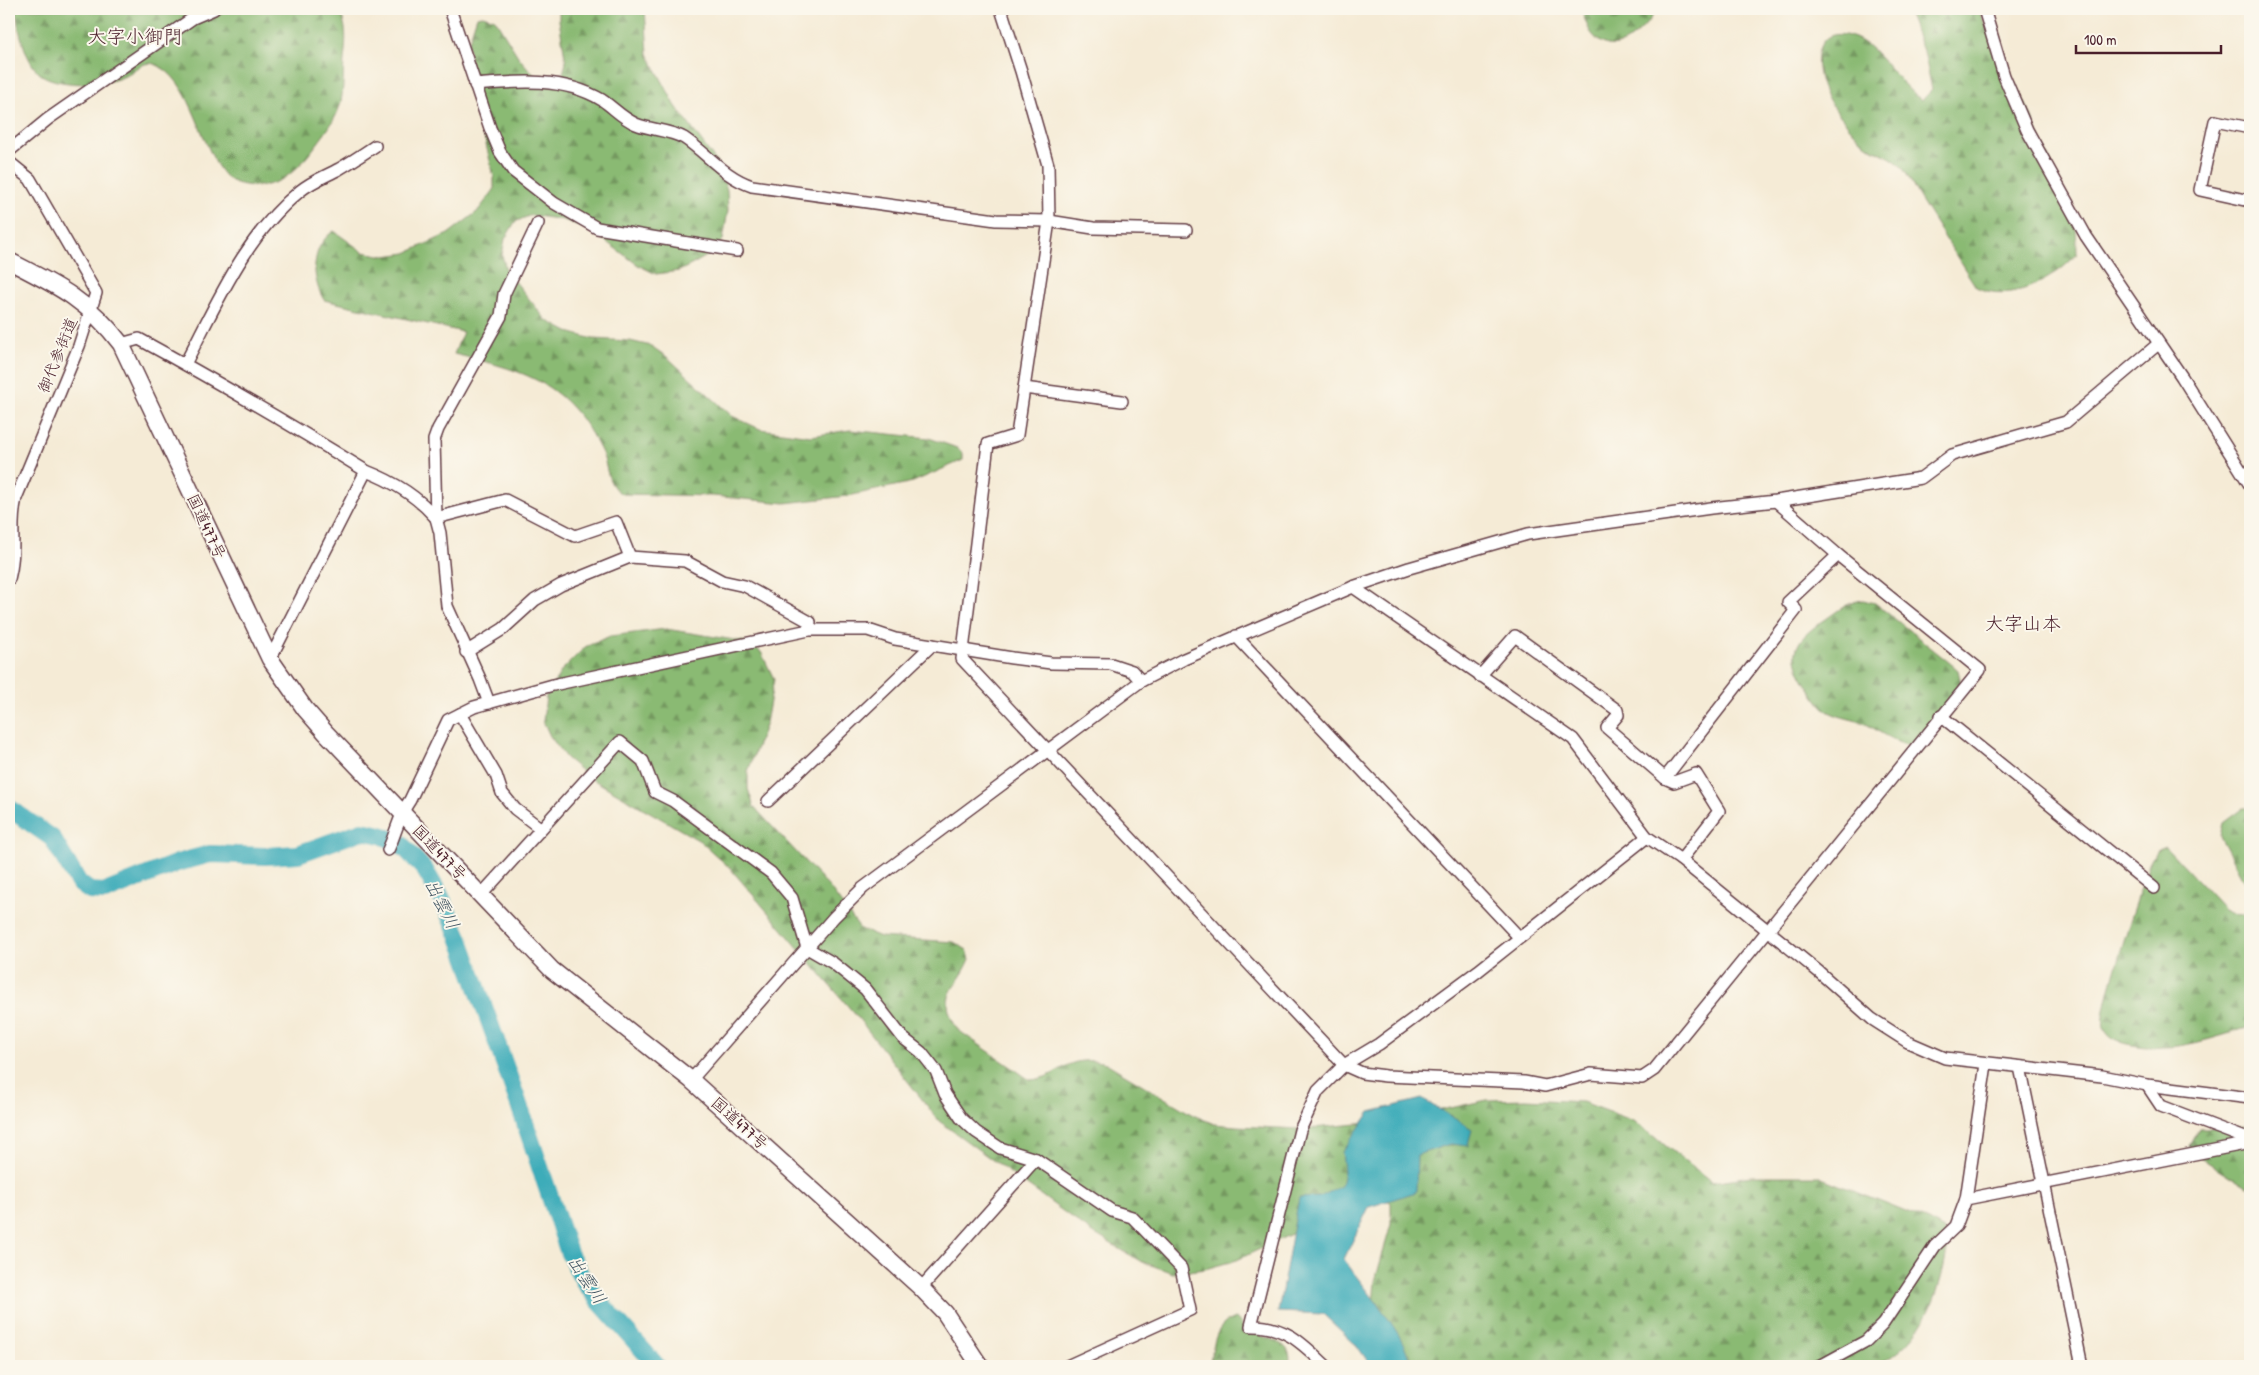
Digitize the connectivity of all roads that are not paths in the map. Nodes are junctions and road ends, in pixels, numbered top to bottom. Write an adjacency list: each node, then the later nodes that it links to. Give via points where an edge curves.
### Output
1 (214, 9): 8 (street, via 185,24 48,119)
2 (450, 9): 5 (street)
3 (1001, 9): 11 (street, via 1048,166)
4 (1984, 9): 18 (street, via 2004,76 2027,130 2086,236)
5 (475, 85): 11 (street, via 516,82 558,84 583,90 637,125 682,137 725,173 752,186 996,220); 14 (street, via 500,152 513,170 554,203 597,228)
6 (2250, 128): 10 (street, via 2215,121 2200,190)
7 (375, 146): 19 (street, via 316,179 273,217 238,263)
8 (9, 151)
9 (9, 162): 16 (street, 御代参街道, via 30,179 58,225 96,293)
10 (2250, 201)
11 (1049, 221): 13 (street, via 1093,228); 20 (street)
12 (538, 224): 25 (street, via 504,294 502,316 434,440)
13 (1186, 230)
14 (737, 251)
15 (9, 260): 16 (highway, 国道477号, via 53,283)
16 (92, 309): 17 (highway, 国道477号); 28 (street, 御代参街道, via 16,498 12,514 14,560)
17 (121, 344): 19 (street, via 139,339); 35 (highway, 国道477号)
18 (2157, 345): 23 (street, via 2182,378); 24 (street, via 2066,422 1952,455 1921,478)
19 (185, 364): 22 (street, via 260,405)
20 (1024, 388): 21 (street); 33 (street, via 1017,435 988,444)
21 (1122, 401)
22 (366, 471): 25 (street, via 423,503); 35 (street)
23 (2250, 485)
24 (1776, 501): 26 (street); 29 (street, via 1528,534)
25 (436, 518): 27 (street, via 505,500 576,536 616,522); 34 (street, via 447,606)
26 (1838, 555): 40 (street, via 1980,670); 42 (street, via 1788,602 1796,610)
27 (630, 558): 30 (street, via 685,561 722,581 745,586 810,622); 34 (street, via 561,585 535,600 503,629)
28 (9, 579)
29 (1353, 587): 31 (street); 36 (street)
30 (809, 630): 32 (street, via 868,630 895,639); 38 (street, via 553,685)
31 (1236, 636): 37 (street); 52 (street)
32 (932, 645): 33 (street); 43 (street)
33 (961, 651): 37 (street, via 1051,663 1111,664 1132,671); 41 (street, via 962,659)
34 (466, 652): 38 (street)
35 (270, 659): 44 (highway, 国道477号, via 305,710)
36 (1480, 676): 42 (street, via 1514,636 1617,710 1618,715 1607,728); 46 (street, via 1573,739)
37 (1141, 681): 41 (street)
38 (488, 704): 39 (street)
39 (460, 714): 44 (street, via 448,720); 45 (street, via 496,775 502,793 515,809)
40 (1940, 716): 49 (street); 51 (street)
41 (1049, 751): 53 (street, via 863,888); 55 (street)
42 (1665, 778): 48 (street, via 1674,782 1696,774 1719,811)
43 (768, 802)
44 (402, 812): 47 (street); 50 (highway, 国道477号)
45 (540, 828): 50 (street); 53 (street, via 620,742 643,761 655,792 771,873 792,898)
46 (1647, 837): 48 (street); 52 (street)
47 (388, 850)
48 (1681, 860): 51 (street)
49 (2154, 888)
50 (481, 895): 57 (highway, 国道477号, via 552,970)
51 (1768, 930): 54 (street, via 1872,1018 1908,1042 1945,1058); 55 (street, via 1654,1070 1642,1078 1591,1074 1545,1086 1524,1082 1386,1076 1362,1073)
52 (1519, 937): 55 (street, via 1379,1044)
53 (808, 948): 57 (street); 61 (street, via 865,989 903,1038 921,1052 936,1071 944,1094 976,1132 1000,1148)
54 (1986, 1064): 56 (street); 63 (street)
55 (1344, 1065): 67 (street, via 1318,1091 1300,1130 1251,1326 1283,1331)
56 (2020, 1067): 58 (street, via 2102,1076); 62 (street)
57 (691, 1080): 64 (highway, 国道477号)
58 (2147, 1085): 59 (street); 60 (street, via 2160,1106)
59 (2250, 1098)
60 (2250, 1141): 62 (street)
61 (1036, 1159): 64 (street); 66 (street, via 1112,1211 1132,1217 1181,1268 1190,1310)
62 (2045, 1184): 63 (street); 69 (street)
63 (1966, 1199): 68 (street, via 1956,1226 1935,1246 1883,1324 1866,1341)
64 (921, 1288): 65 (highway, 国道477号, via 945,1313)
65 (980, 1366)
66 (1067, 1366)
67 (1326, 1366)
68 (1820, 1366)
69 (2082, 1366)

